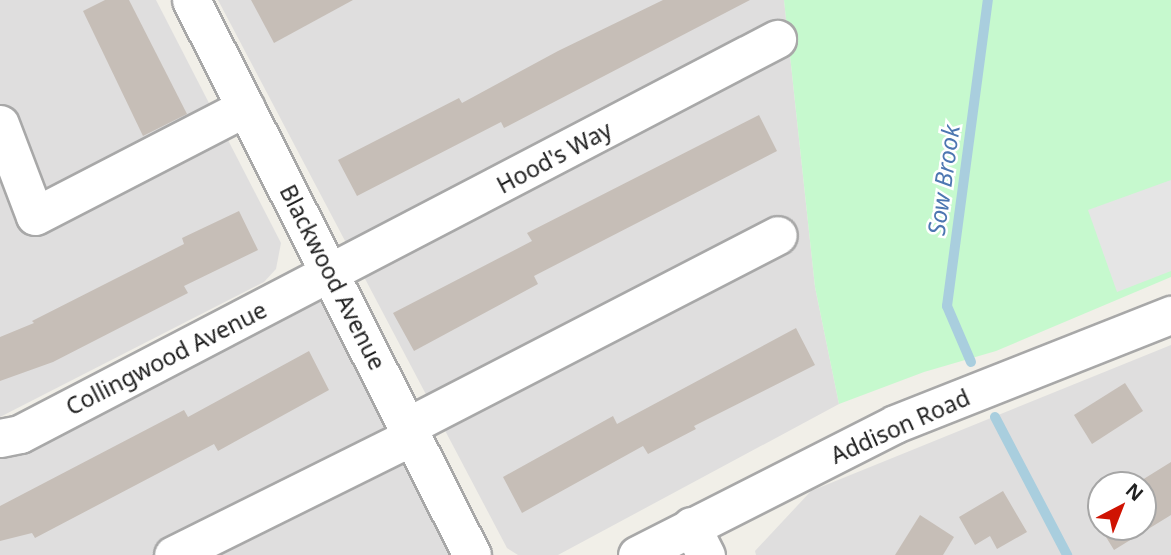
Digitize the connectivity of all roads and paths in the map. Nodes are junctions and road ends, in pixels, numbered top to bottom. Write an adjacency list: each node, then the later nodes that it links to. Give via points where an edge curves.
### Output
1 (191, 0): 3 (street, Blackwood Avenue)
2 (777, 39): 6 (street, Hood's Way)
3 (246, 107): 4 (street, via 35,216); 6 (street, Blackwood Avenue)
4 (0, 124)
5 (778, 235): 8 (street)
6 (330, 272): 8 (street, Blackwood Avenue); 9 (street, Collingwood Avenue, via 20,433)
7 (1171, 315): 10 (street, Addison Road, via 895,424)
8 (411, 431): 11 (street); 12 (street, Blackwood Avenue)
9 (0, 438)
10 (698, 541): 13 (street, Addison Road)
11 (173, 555)
12 (472, 555)
13 (637, 555)

